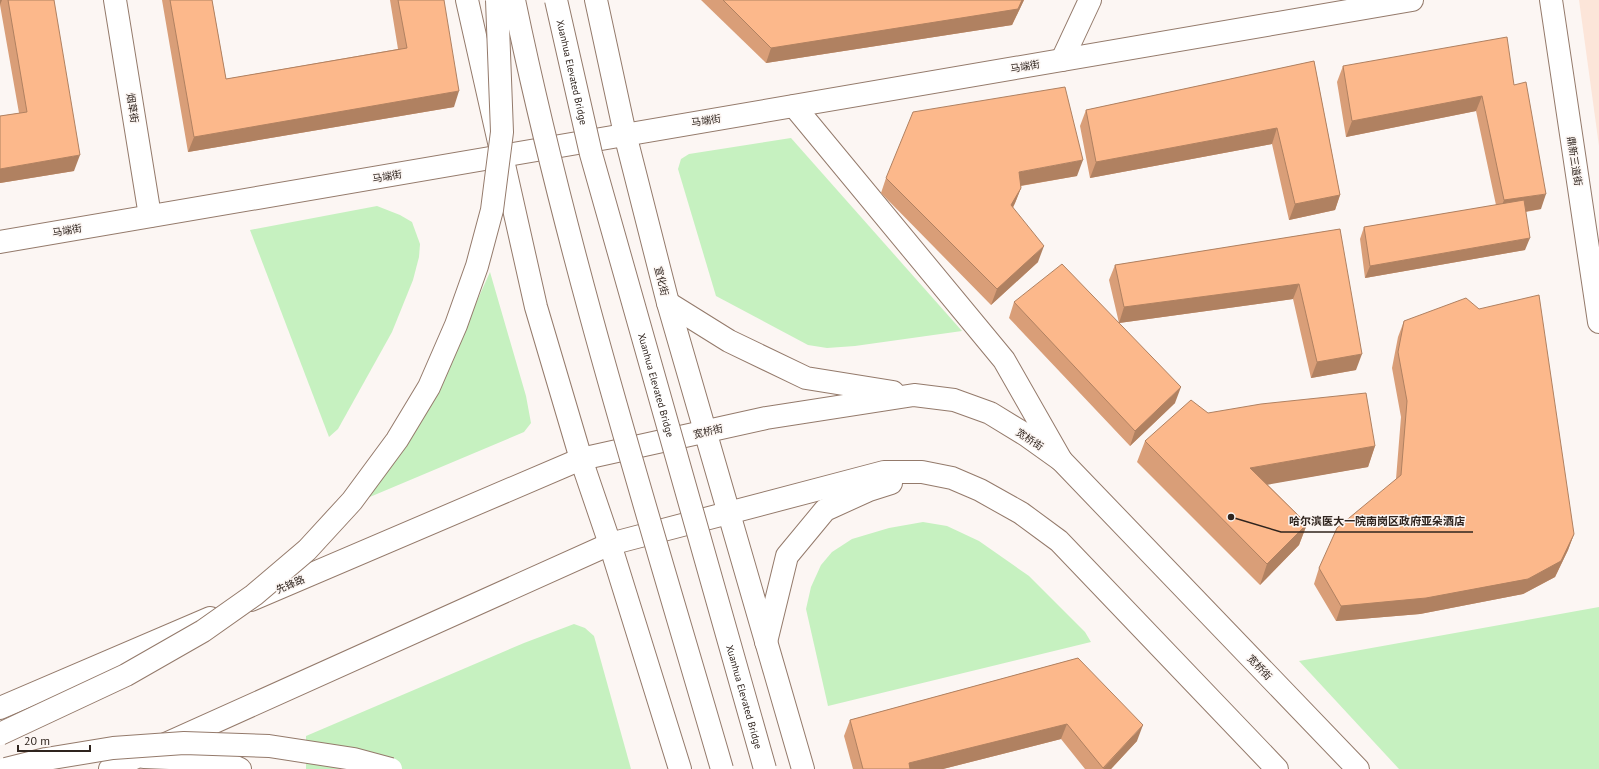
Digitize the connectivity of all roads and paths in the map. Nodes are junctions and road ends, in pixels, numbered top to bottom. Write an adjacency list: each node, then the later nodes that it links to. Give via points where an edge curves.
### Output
1 (115, 0): 14 (main road, 烟草街)
2 (467, 0): 13 (main road)
3 (497, 0): 27 (main road, bridge, via 502,132 492,210 477,266 456,325 429,387 397,440 347,506 307,550 254,595 203,631 126,675)
4 (514, 0): 34 (main road, bridge, via 526,60 581,285)
5 (556, 0): 35 (main road, Xuanhua Elevated Bridge, bridge, via 591,154)
6 (596, 0): 12 (main road, 宣化街)
7 (1090, 0): 10 (main road)
8 (1412, 0): 10 (main road, 马端街)
9 (1551, 0): 17 (main road, 鼎新三道街)
10 (1062, 60): 11 (main road, 马端街)
11 (794, 106): 12 (main road, 马端街); 21 (main road, via 1004,360)
12 (625, 134): 13 (main road, 马端街); 16 (main road, 宣化街)
13 (501, 156): 14 (main road, 马端街); 20 (main road, via 536,307)
14 (150, 216): 15 (main road, 马端街)
15 (0, 242)
16 (668, 302): 18 (main road, 宣化街, via 729,341 806,378); 19 (main road)
17 (1599, 322)
18 (914, 395): 19 (main road, 宽桥街, via 766,418); 21 (main road, 宽桥街, via 954,400 990,413)
19 (705, 432): 20 (main road, 宽桥街); 23 (main road)
20 (580, 459): 24 (main road); 26 (main road, 先锋路)
21 (1061, 460): 38 (main road, 宽桥街)
22 (922, 472): 23 (main road, via 884,472); 25 (main road, via 868,490 825,510 787,556); 37 (main road, via 952,478 980,490 1021,513 1059,541)
23 (728, 512): 24 (main road); 25 (main road)
24 (610, 544): 28 (main road); 33 (main road)
25 (766, 643): 36 (main road)
26 (0, 708)
27 (0, 734)
28 (139, 757): 30 (main road); 31 (main road, via 220,760)
29 (6, 769): 32 (main road, bridge, via 46,759 112,748 184,744 268,746 354,759)
30 (110, 769)
31 (240, 769)
32 (391, 769)
33 (680, 769)
34 (722, 769)
35 (765, 769)
36 (803, 769)
37 (1277, 769)
38 (1358, 769)

